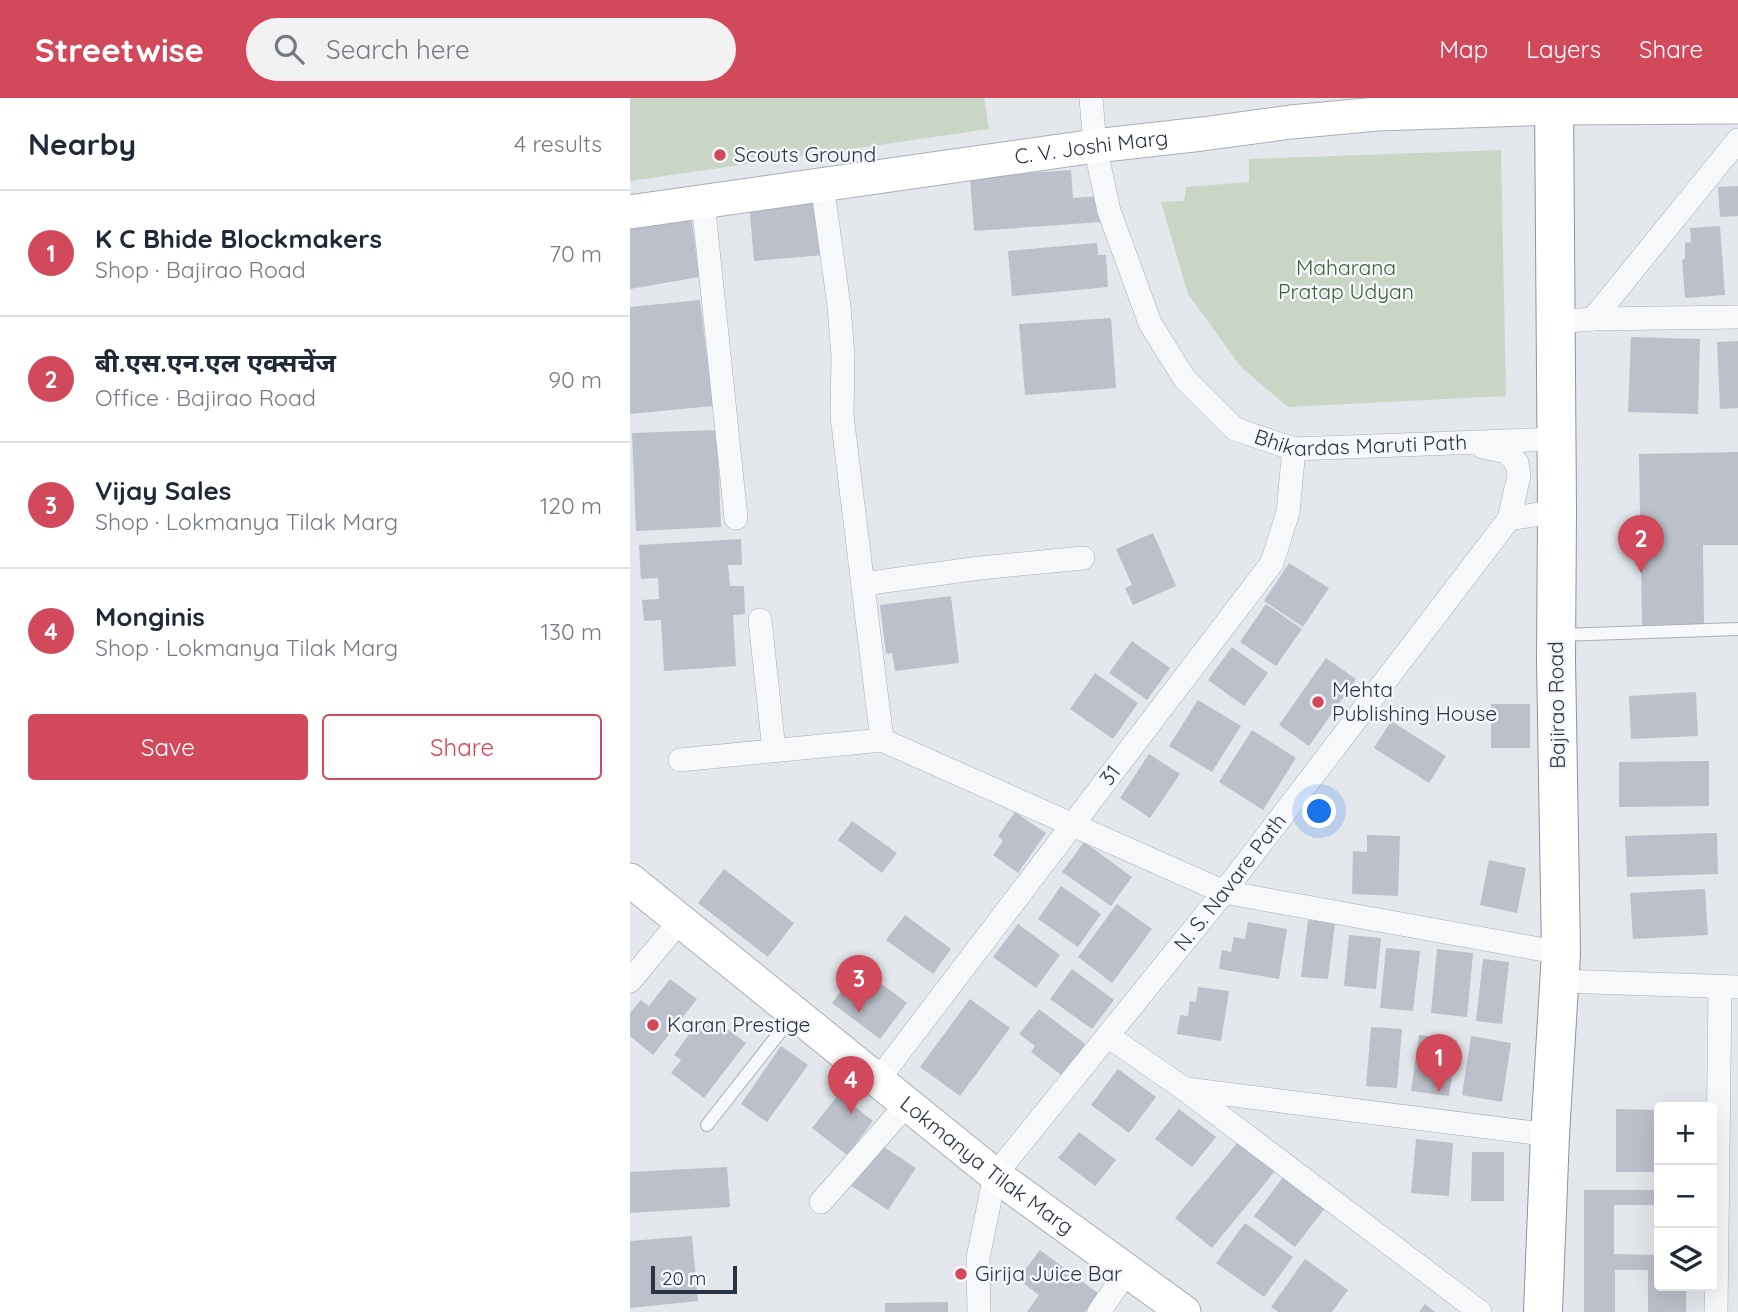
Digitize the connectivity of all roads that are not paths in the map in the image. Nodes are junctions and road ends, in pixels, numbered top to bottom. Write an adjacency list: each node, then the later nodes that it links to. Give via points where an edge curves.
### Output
1 (1091, 98): 5 (street, Bhikardas Maruti Path)
2 (1554, 103): 3 (street, C. V. Joshi Marg); 5 (street, C. V. Joshi Marg, via 1352,112); 11 (highway, Bajirao Road)
3 (1738, 107)
4 (1738, 140): 10 (street)
5 (1095, 146): 6 (street, C. V. Joshi Marg); 14 (street, Bhikardas Maruti Path, via 1109,211 1150,323 1184,378 1235,429)
6 (822, 184): 7 (street, C. V. Joshi Marg); 19 (street, via 839,306 842,416)
7 (703, 201): 8 (street, C. V. Joshi Marg); 16 (street)
8 (630, 212)
9 (1738, 317): 10 (street)
10 (1593, 319): 11 (street)
11 (1555, 322): 12 (highway, Bajirao Road)
12 (1557, 439): 13 (street, Bhikardas Maruti Path); 15 (highway, Bajirao Road)
13 (1470, 443): 14 (street, Bhikardas Maruti Path); 17 (street, N. S. Navare Path, via 1506,452 1517,463 1519,476)
14 (1294, 449): 26 (street, 31, via 1288,512 1272,563)
15 (1557, 511): 17 (street); 22 (highway, Bajirao Road)
16 (736, 518)
17 (1509, 519): 28 (street, N. S. Navare Path)
18 (1083, 558): 19 (street)
19 (863, 584): 23 (street)
20 (760, 620): 24 (street)
21 (1738, 629): 22 (lane)
22 (1556, 635): 30 (highway, Bajirao Road)
23 (882, 740): 24 (street); 26 (street)
24 (774, 750): 25 (street)
25 (680, 760)
26 (1072, 825): 28 (street); 35 (street, 31)
27 (630, 880): 29 (street, Lokmanya Tilak Marg)
28 (1224, 892): 30 (street); 34 (street, N. S. Navare Path)
29 (680, 920): 31 (street); 33 (street, Lokmanya Tilak Marg)
30 (1561, 967): 32 (street); 39 (highway, Bajirao Road)
31 (630, 981)
32 (1729, 987): 48 (street)
33 (795, 1013): 35 (street, Lokmanya Tilak Marg); 38 (lane)
34 (1108, 1036): 36 (street); 40 (street, N. S. Navare Path)
35 (878, 1080): 37 (street, Lokmanya Tilak Marg)
36 (1183, 1088): 39 (street); 46 (street)
37 (907, 1104): 40 (street, Lokmanya Tilak Marg); 41 (street)
38 (707, 1125)
39 (1550, 1135): 47 (highway, Bajirao Road)
40 (995, 1175): 42 (street, Lokmanya Tilak Marg); 43 (street, via 978,1258)
41 (821, 1202)
42 (1127, 1271): 44 (street); 45 (street, Lokmanya Tilak Marg)
43 (979, 1312)
44 (1099, 1312)
45 (1184, 1312)
46 (1480, 1312)
47 (1544, 1312)
48 (1716, 1312)

